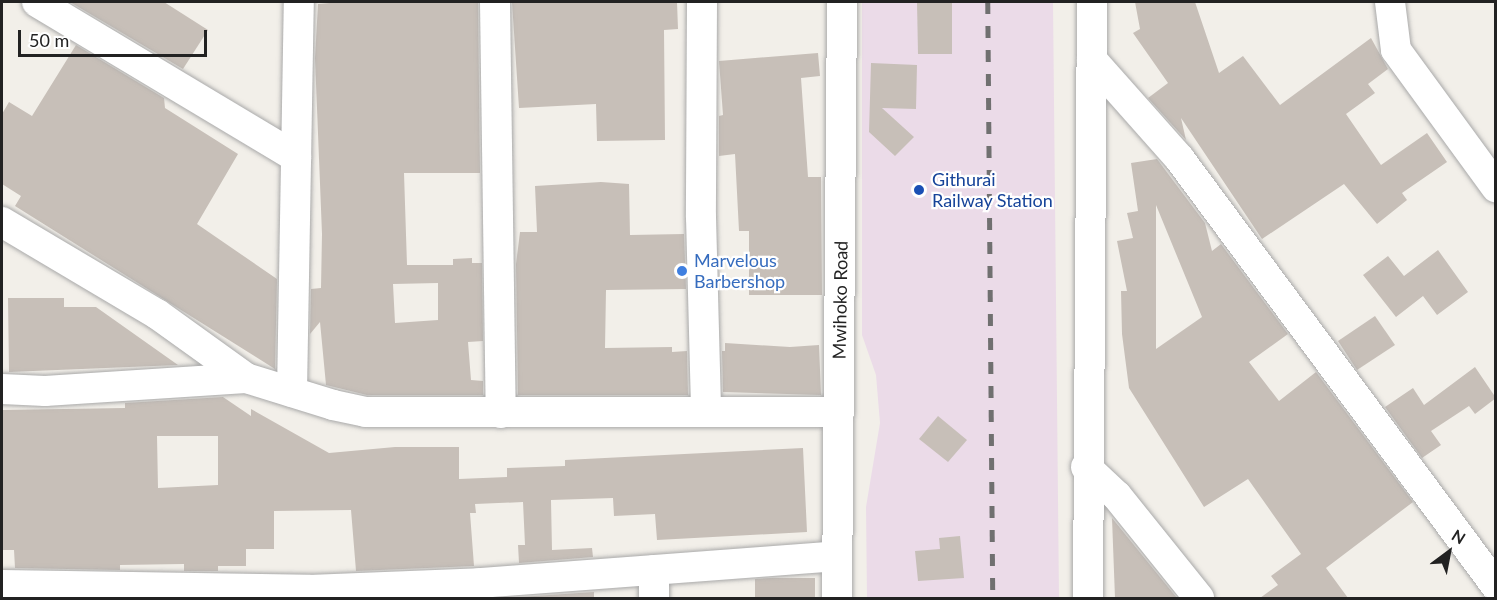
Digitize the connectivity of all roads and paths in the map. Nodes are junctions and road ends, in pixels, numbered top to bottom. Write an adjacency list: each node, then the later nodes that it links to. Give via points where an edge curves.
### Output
1 (37, 2): 9 (street)
2 (299, 2): 9 (street)
3 (495, 2): 17 (street)
4 (702, 2): 15 (street, via 701,217)
5 (842, 2): 16 (street, Mwihoko Road)
6 (1092, 2): 8 (street)
7 (1390, 2): 10 (street, via 1396,50)
8 (1092, 60): 18 (street); 22 (street, via 1179,158)
9 (296, 157): 14 (street)
10 (1496, 187)
11 (2, 222): 12 (street, via 157,314)
12 (246, 378): 13 (street, via 45,391); 14 (street)
13 (2, 389)
14 (292, 392): 17 (street, via 365,412)
15 (706, 410): 16 (street); 17 (street)
16 (839, 412): 19 (street, Mwihoko Road)
17 (501, 413)
18 (1086, 467): 27 (street); 28 (street, via 1117,496)
19 (836, 556): 20 (street); 26 (street, Mwihoko Road)
20 (654, 584): 23 (street)
21 (2, 585): 24 (street)
22 (1496, 586)
23 (480, 591): 25 (street)
24 (147, 593): 25 (street)
25 (309, 594)
26 (837, 598)
27 (1088, 598)
28 (1200, 598)

